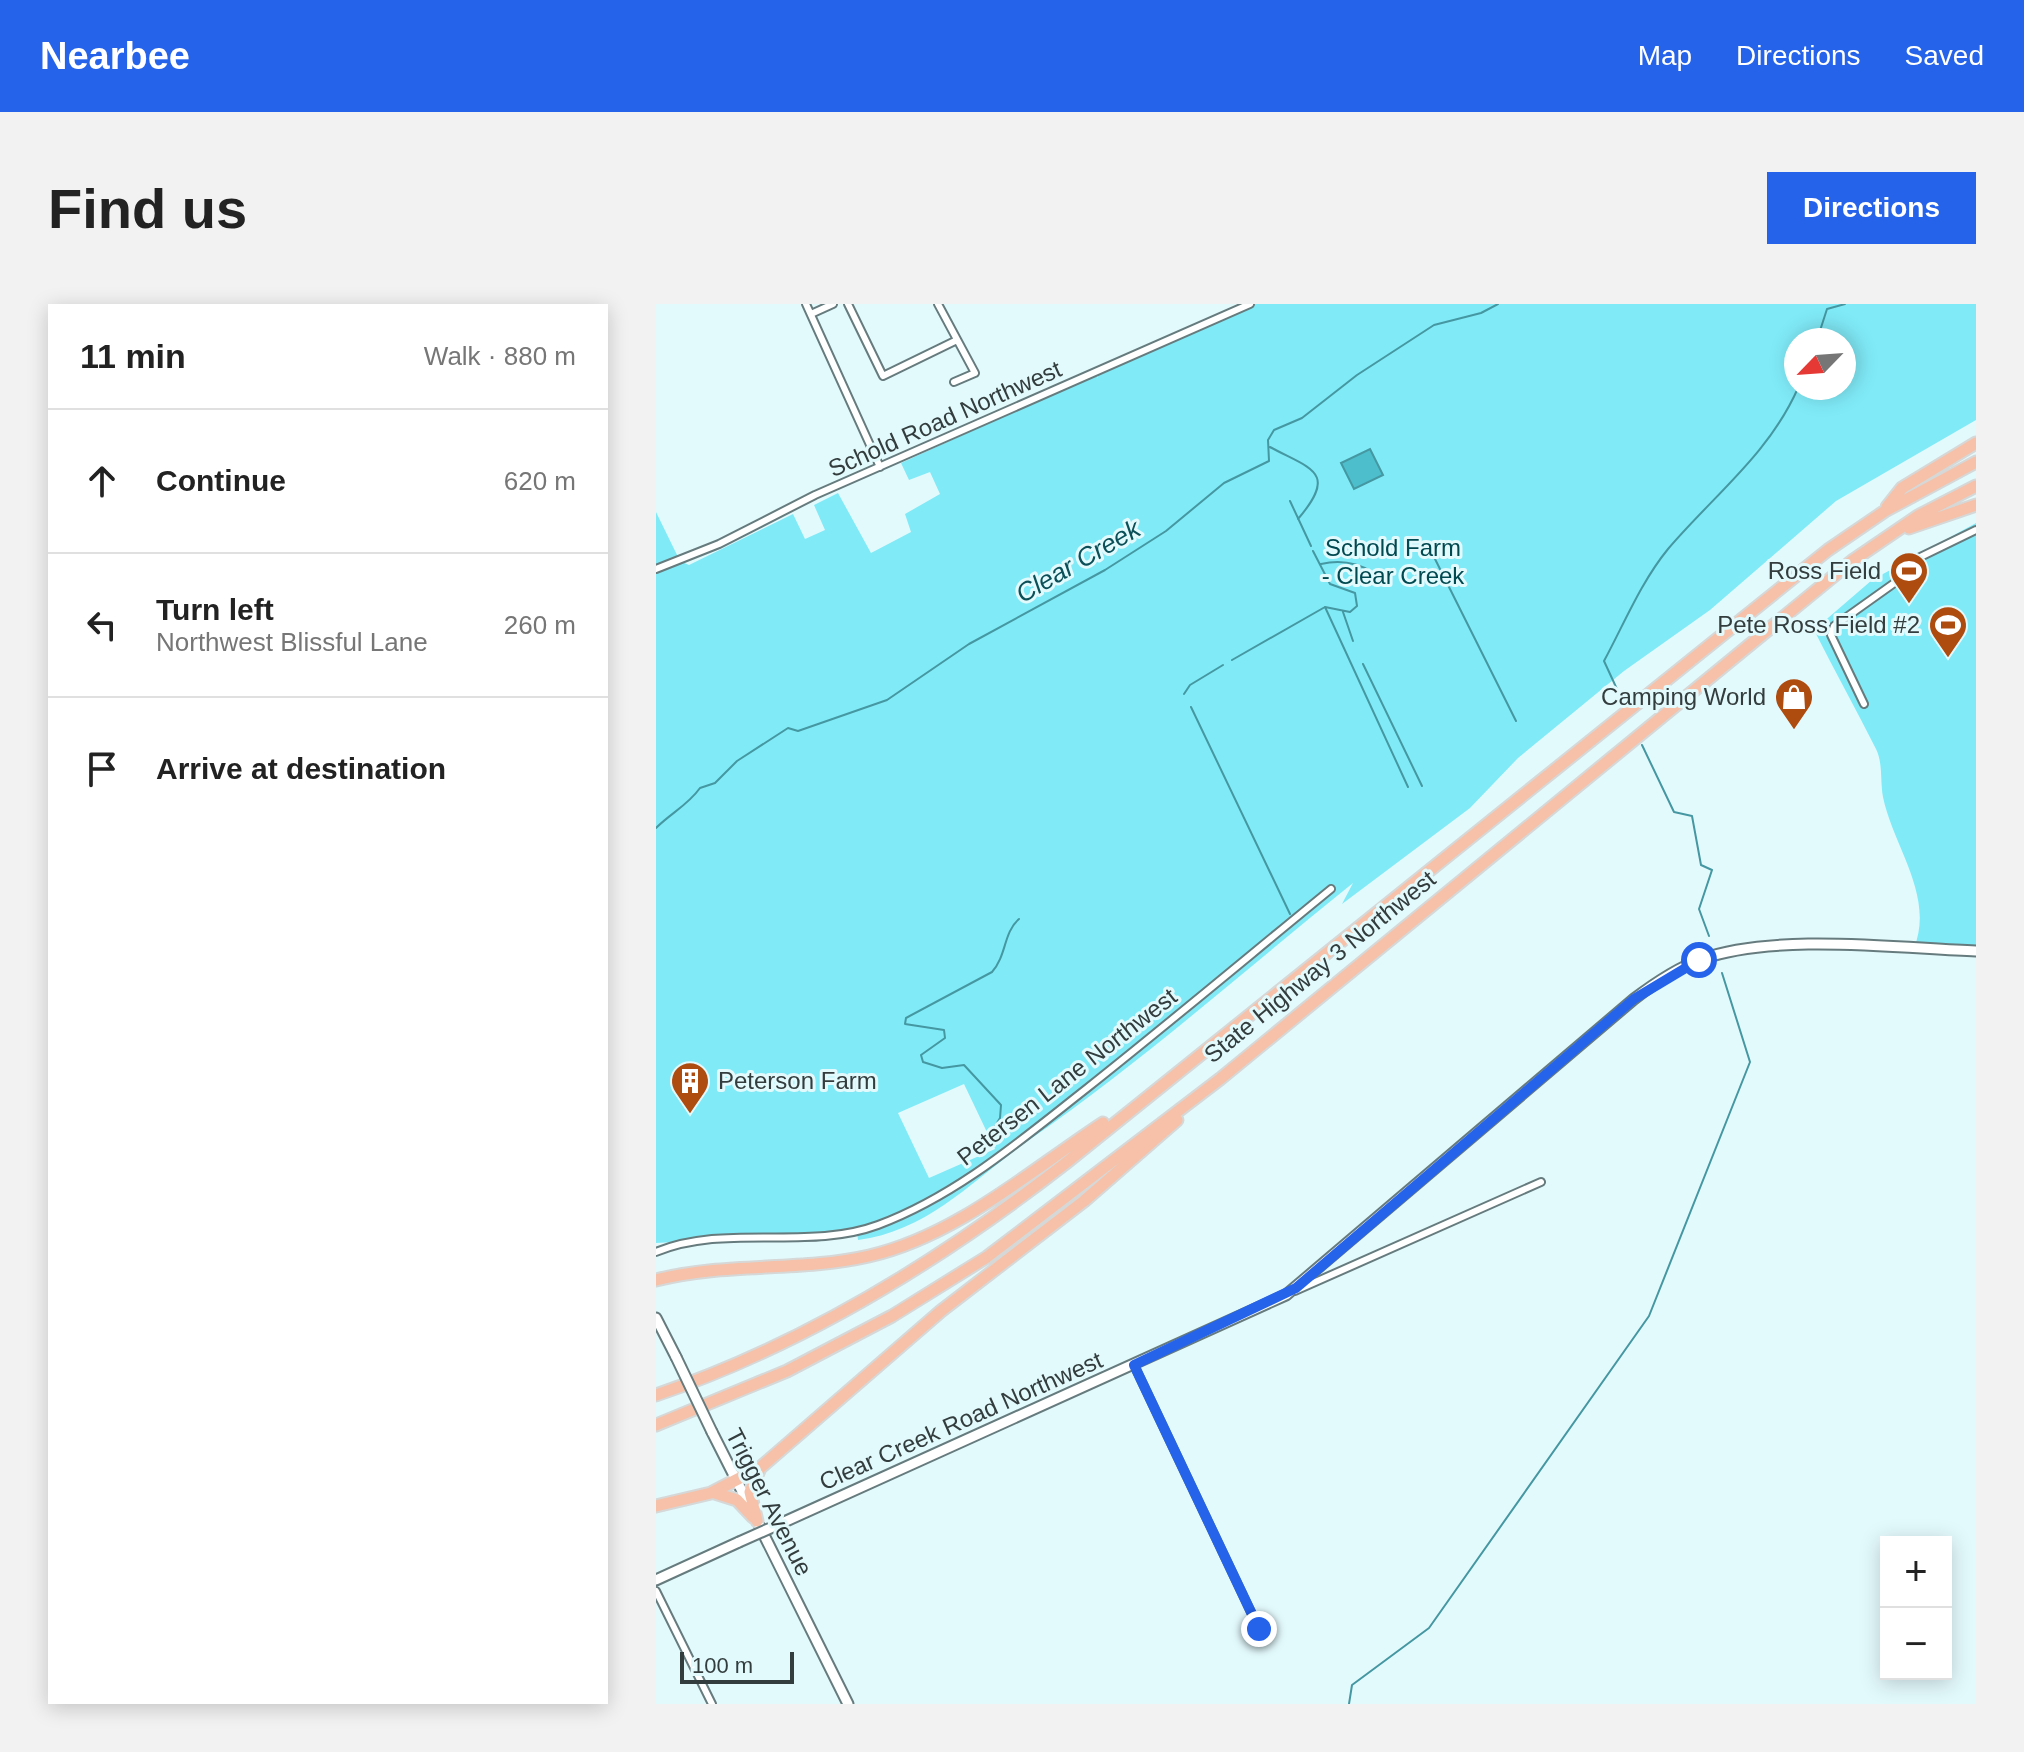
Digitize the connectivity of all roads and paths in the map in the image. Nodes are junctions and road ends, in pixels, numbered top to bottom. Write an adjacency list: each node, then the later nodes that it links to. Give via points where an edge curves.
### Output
1 (806, 304): 6 (street)
2 (833, 304): 6 (street)
3 (848, 304): 7 (street, via 883,376)
4 (938, 304): 7 (street)
5 (1250, 304): 11 (street, Schold Road Northwest)
6 (811, 314): 11 (street)
7 (957, 340): 8 (street, via 975,373)
8 (954, 382)
9 (1976, 443): 14 (highway, via 1902,488)
10 (1976, 462): 14 (highway, State Highway 3 Northwest)
11 (880, 467): 17 (street, Schold Road Northwest)
12 (1976, 486): 16 (highway, State Highway 3 Northwest)
13 (1976, 505): 16 (highway)
14 (1885, 511): 22 (highway, State Highway 3 Northwest, via 1723,632)
15 (1976, 530): 18 (street, via 1908,563 1907,574 1834,626 1831,635)
16 (1886, 538): 21 (highway, State Highway 3 Northwest)
17 (656, 569)
18 (1864, 704)
19 (1331, 889): 24 (street, Petersen Lane Northwest, via 1025,1138 922,1205 873,1227 688,1241)
20 (1976, 951): 26 (main road, Clear Creek Road Northwest, via 1781,945 1721,953 1685,966 1628,1004)
21 (1220, 1079): 30 (highway, State Highway 3 Northwest, via 1032,1224 924,1297 775,1377); 31 (highway, via 1131,1162 941,1311)
22 (1166, 1081): 25 (highway, via 1002,1191 912,1243 846,1259 697,1271); 29 (highway, State Highway 3 Northwest, via 1022,1197 898,1281 776,1345)
23 (1541, 1182): 26 (street)
24 (656, 1252)
25 (656, 1280)
26 (1286, 1295): 28 (main road, Clear Creek Road Northwest)
27 (656, 1318): 32 (main road, Trigger Avenue, bridge)
28 (1134, 1365): 36 (main road, Clear Creek Road Northwest, bridge); 38 (street)
29 (656, 1395)
30 (656, 1425)
31 (761, 1467): 32 (highway); 35 (highway, via 750,1492)
32 (737, 1482): 33 (highway); 35 (main road, Trigger Avenue)
33 (711, 1493): 34 (highway); 35 (highway, via 737,1500)
34 (656, 1506)
35 (757, 1521): 40 (main road, Trigger Avenue)
36 (656, 1580)
37 (656, 1591): 39 (street)
38 (1259, 1629)
39 (712, 1704)
40 (848, 1704)

